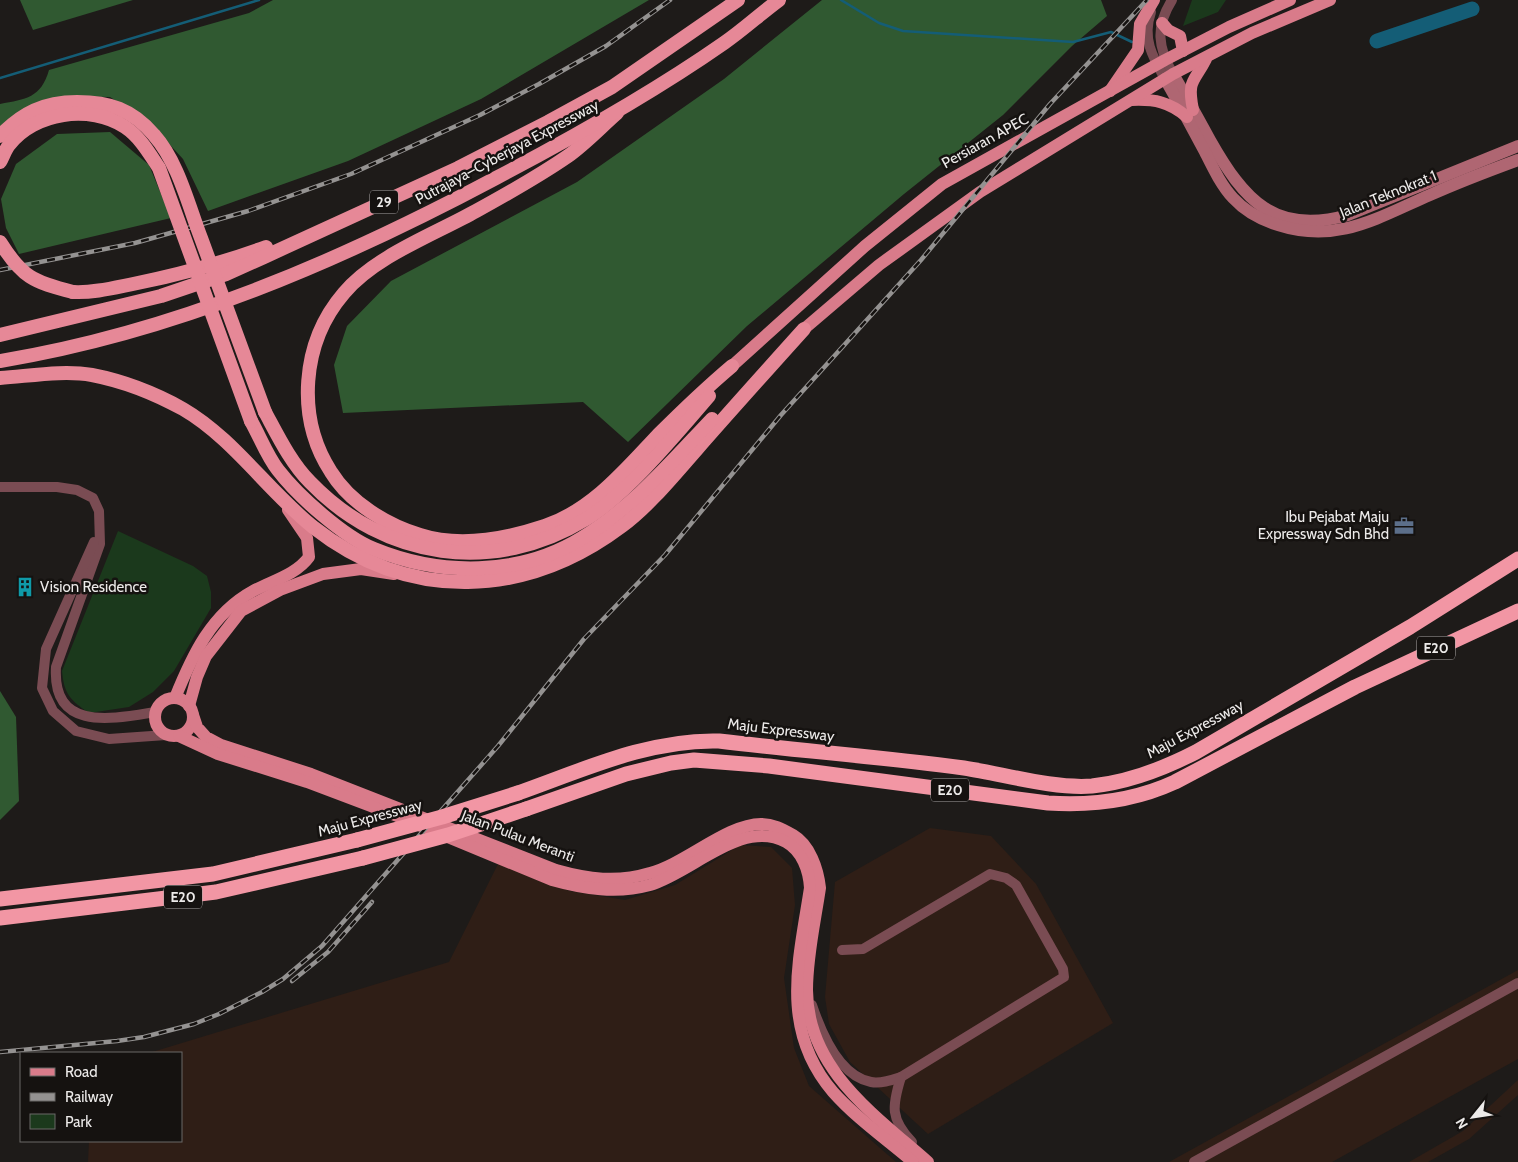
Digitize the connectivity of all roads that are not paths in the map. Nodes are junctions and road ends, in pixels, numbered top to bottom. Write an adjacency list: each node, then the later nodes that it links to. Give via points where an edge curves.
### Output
1 (738, 0): 20 (highway, Putrajaya–Cyberjaya Expressway / 29, via 612,87 458,168)
2 (778, 0): 14 (highway, Putrajaya–Cyberjaya Expressway / 29, via 725,43)
3 (1155, 0): 10 (street, via 1147,23 1148,48); 12 (main road, via 1140,24 1138,50)
4 (1172, 0): 7 (street)
5 (1290, 0): 8 (main road, Persiaran APEC)
6 (1330, 0): 9 (main road, via 1252,33)
7 (1162, 23): 8 (main road, via 1180,36); 10 (street)
8 (1183, 51): 10 (main road, Persiaran APEC)
9 (1207, 57): 11 (main road); 15 (main road, via 1193,78)
10 (1161, 62): 11 (street); 12 (main road, Persiaran APEC)
11 (1169, 76): 13 (main road); 15 (main road, Jalan Teknokrat 1)
12 (1110, 91): 25 (main road, Persiaran APEC, via 942,184 865,246)
13 (1129, 100): 15 (main road, via 1168,103); 22 (main road, via 957,207 879,265)
14 (617, 113): 24 (highway, Putrajaya–Cyberjaya Expressway / 29, via 420,217 275,284 170,320 88,342); 25 (highway, via 569,156 397,253 344,293 323,325 309,362 307,402 313,432 331,472 351,495 383,520 422,536 448,540 509,536 548,525 582,507 615,481 690,403)
15 (1190, 113): 17 (main road, Jalan Teknokrat 1, via 1242,190 1261,207 1295,220 1330,220 1348,215); 18 (main road, Jalan Teknokrat 1, via 1218,178 1232,198 1264,220 1313,233 1363,225)
16 (0, 136): 25 (highway, bridge, via 16,119 63,102 114,105 136,118 154,135 167,155 185,196 266,412 293,461 308,481 334,505 378,531 419,547 448,553 487,553 553,537 588,518 644,467)
17 (1518, 146)
18 (1518, 160)
19 (0, 162): 22 (highway, bridge, via 9,145 22,132 53,117 70,114 104,117 125,127 144,145 159,168 251,421 278,470 323,516 372,548 410,561 449,568 489,568 521,563 580,539 614,517 638,496 720,409)
20 (373, 207): 21 (highway, bridge, via 223,263 90,293 42,285 16,266); 23 (highway, Putrajaya–Cyberjaya Expressway / 29, via 216,277 161,296)
21 (0, 242)
22 (804, 329): 31 (highway, via 641,510 588,550 525,575 491,581 449,583)
23 (0, 335)
24 (0, 360)
25 (732, 366)
26 (0, 378): 27 (highway, via 91,375 137,388 185,410)
27 (266, 482): 31 (highway, via 314,527 366,560); 33 (main road, via 302,528 307,538 309,557 296,569 254,590 222,613 196,651)
28 (0, 487): 29 (street, via 77,490 93,498 99,512)
29 (99, 535): 35 (street, via 100,544 56,667 57,693 70,709 88,719); 36 (street, via 46,650 42,688 53,711 76,731 109,740)
30 (1518, 560): 38 (highway, Maju Expressway / E20, bridge, via 1196,752 1167,767 1122,781 1090,786 1070,785 965,768 694,740 623,756 442,817 213,874)
31 (428, 580): 34 (main road, via 361,569 342,570 302,580 259,600 232,620 210,650 197,678)
32 (1518, 611): 39 (highway, E20, bridge, via 1355,687 1176,782 1114,802 1048,803 769,766 694,760 626,774 448,835 216,892)
33 (175, 698): 34 (main road); 35 (main road, via 162,702)
34 (191, 711): 37 (main road, via 190,728); 42 (main road, Jalan Pulau Meranti, via 206,737 222,745 311,774 556,870 582,877 609,879 648,874 666,868 738,828 760,824 778,827 799,839 818,873 820,888)
35 (155, 712): 36 (main road, via 156,726)
36 (166, 735): 37 (main road)
37 (179, 736): 44 (main road, Jalan Pulau Meranti, via 218,754 308,782 552,880 580,888 625,890 649,885 670,878 742,838 774,836 792,846 809,874 810,888 796,980 797,1014 802,1036 832,1091)
38 (0, 899)
39 (0, 918)
40 (842, 950): 43 (street, via 863,949 990,874 1006,878 1016,885 1063,969 1064,977 1059,981)
41 (1518, 983): 46 (street)
42 (807, 991): 43 (street, via 827,1039 850,1071 860,1079 872,1082); 45 (main road, Jalan Pulau Meranti, via 808,1012 817,1044 841,1083)
43 (901, 1077): 45 (street, via 893,1108 896,1118 904,1134)
44 (913, 1162)
45 (929, 1162)
46 (1194, 1162)

